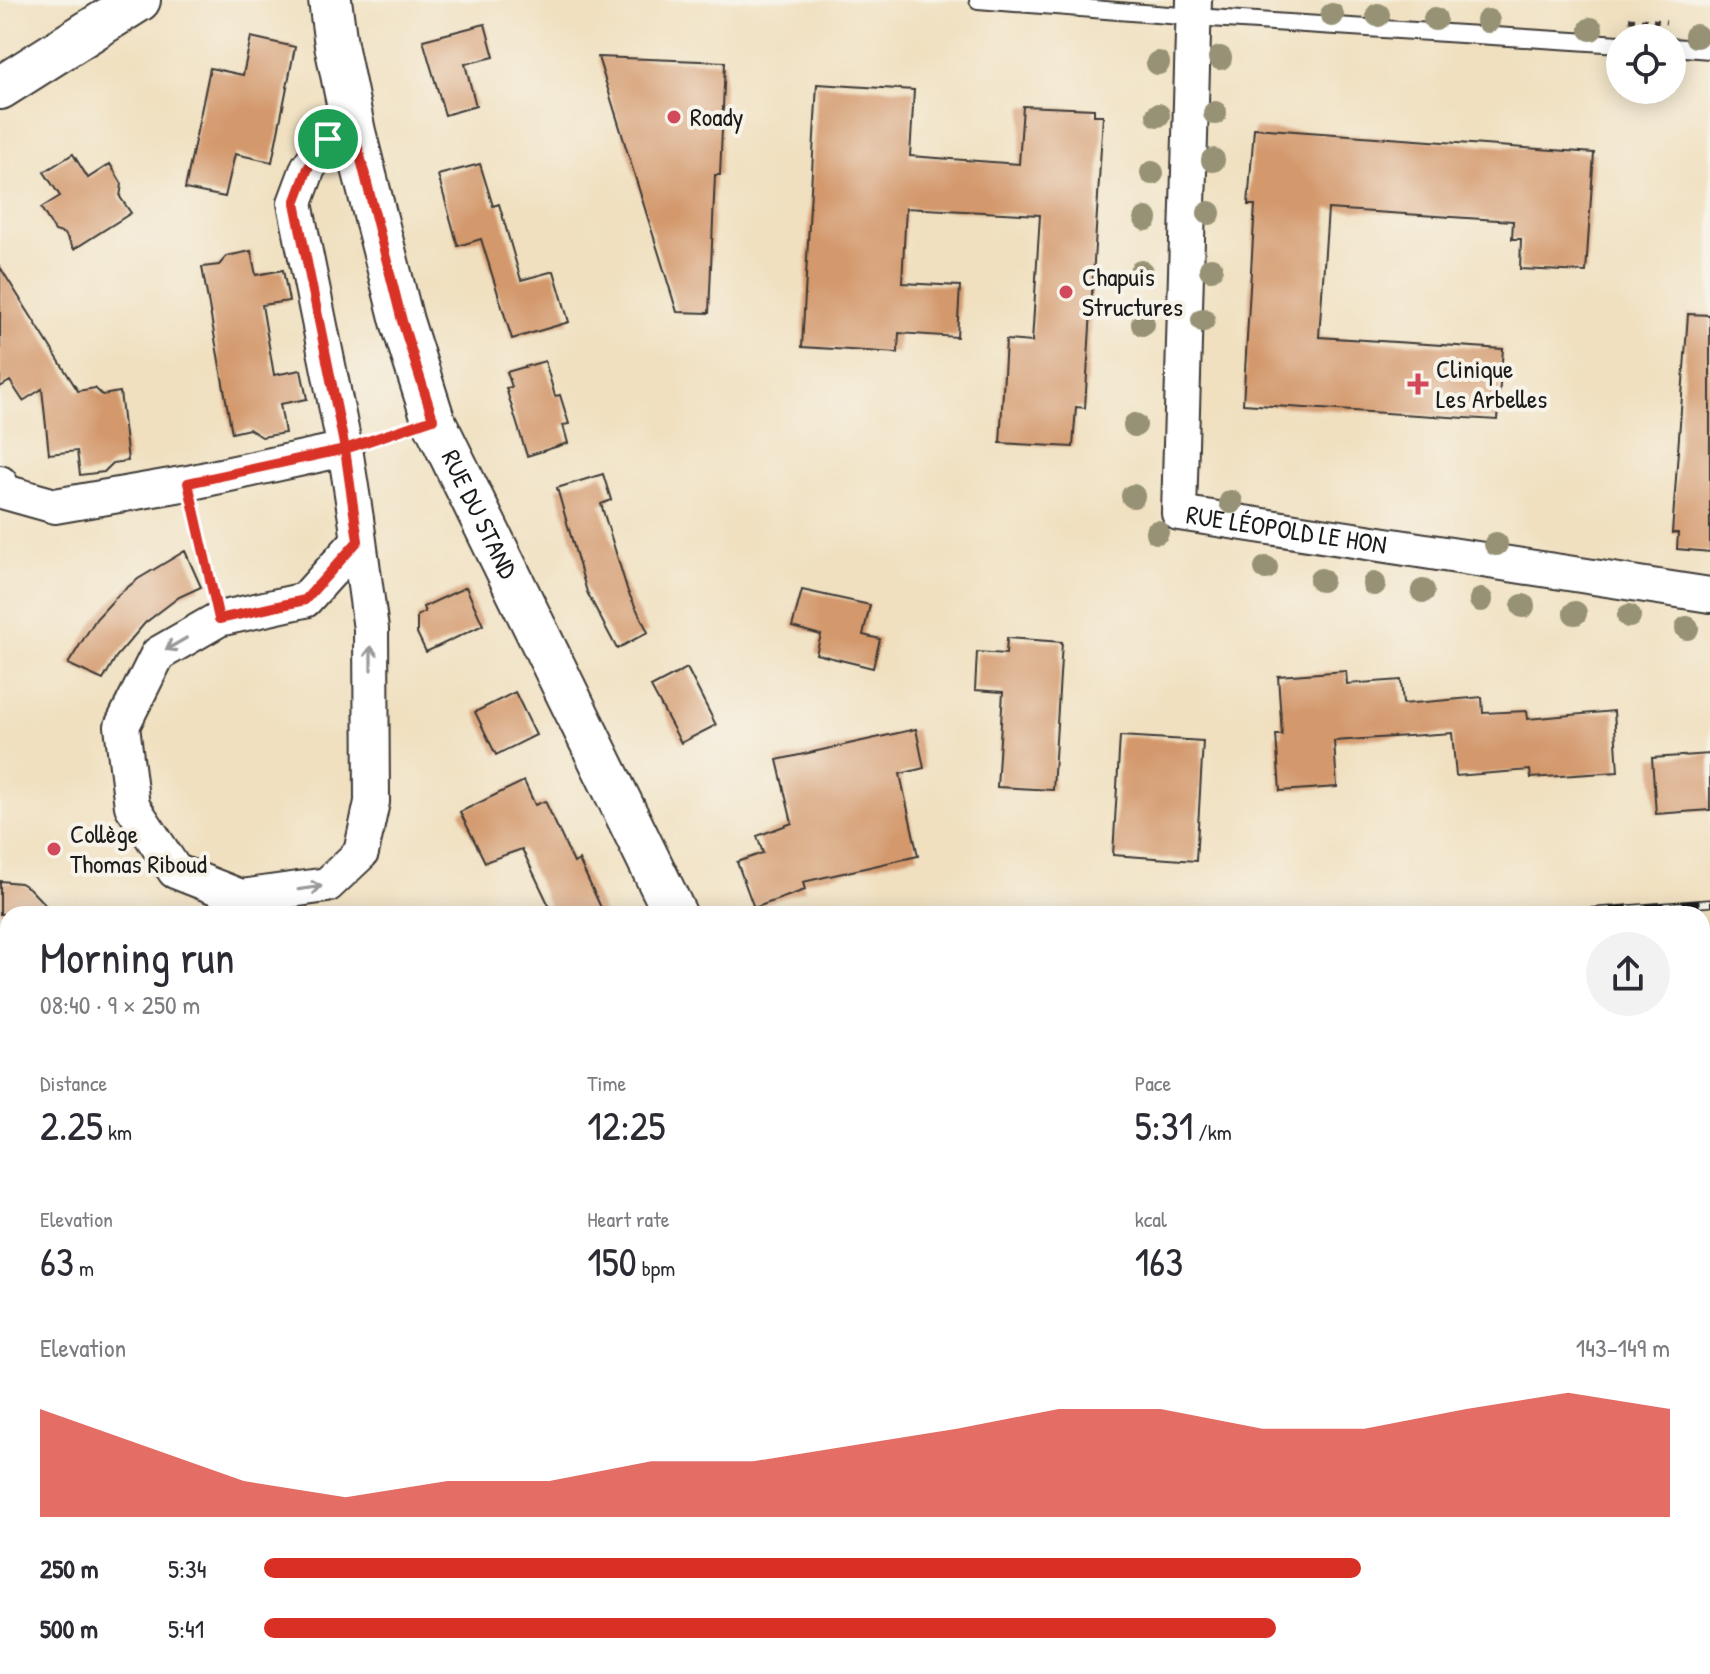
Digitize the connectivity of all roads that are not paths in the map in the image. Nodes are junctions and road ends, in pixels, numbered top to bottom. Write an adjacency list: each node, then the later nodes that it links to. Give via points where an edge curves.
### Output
1 (139, 0): 10 (street)
2 (315, 0): 7 (street, RUE DU STAND)
3 (330, 0): 7 (street, RUE DU STAND)
4 (978, 0): 5 (lane)
5 (1194, 8): 6 (lane); 15 (street, RUE LÉOPOLD LE HON, via 1179,513)
6 (1606, 43)
7 (336, 45): 11 (street, RUE DU STAND)
8 (1686, 48): 9 (lane)
9 (1710, 50)
10 (0, 88)
11 (354, 132): 12 (street, via 328,139 308,168 295,203); 16 (street, RUE DU STAND, via 433,419)
12 (345, 449): 13 (street, via 55,506); 14 (street)
13 (2, 490)
14 (358, 541): 14 (street, one-way to 14, via 305,600 219,619 158,654 122,726 132,806 175,871 241,897 327,885 361,853 372,802 371,629)
15 (1710, 595)
16 (671, 906)

